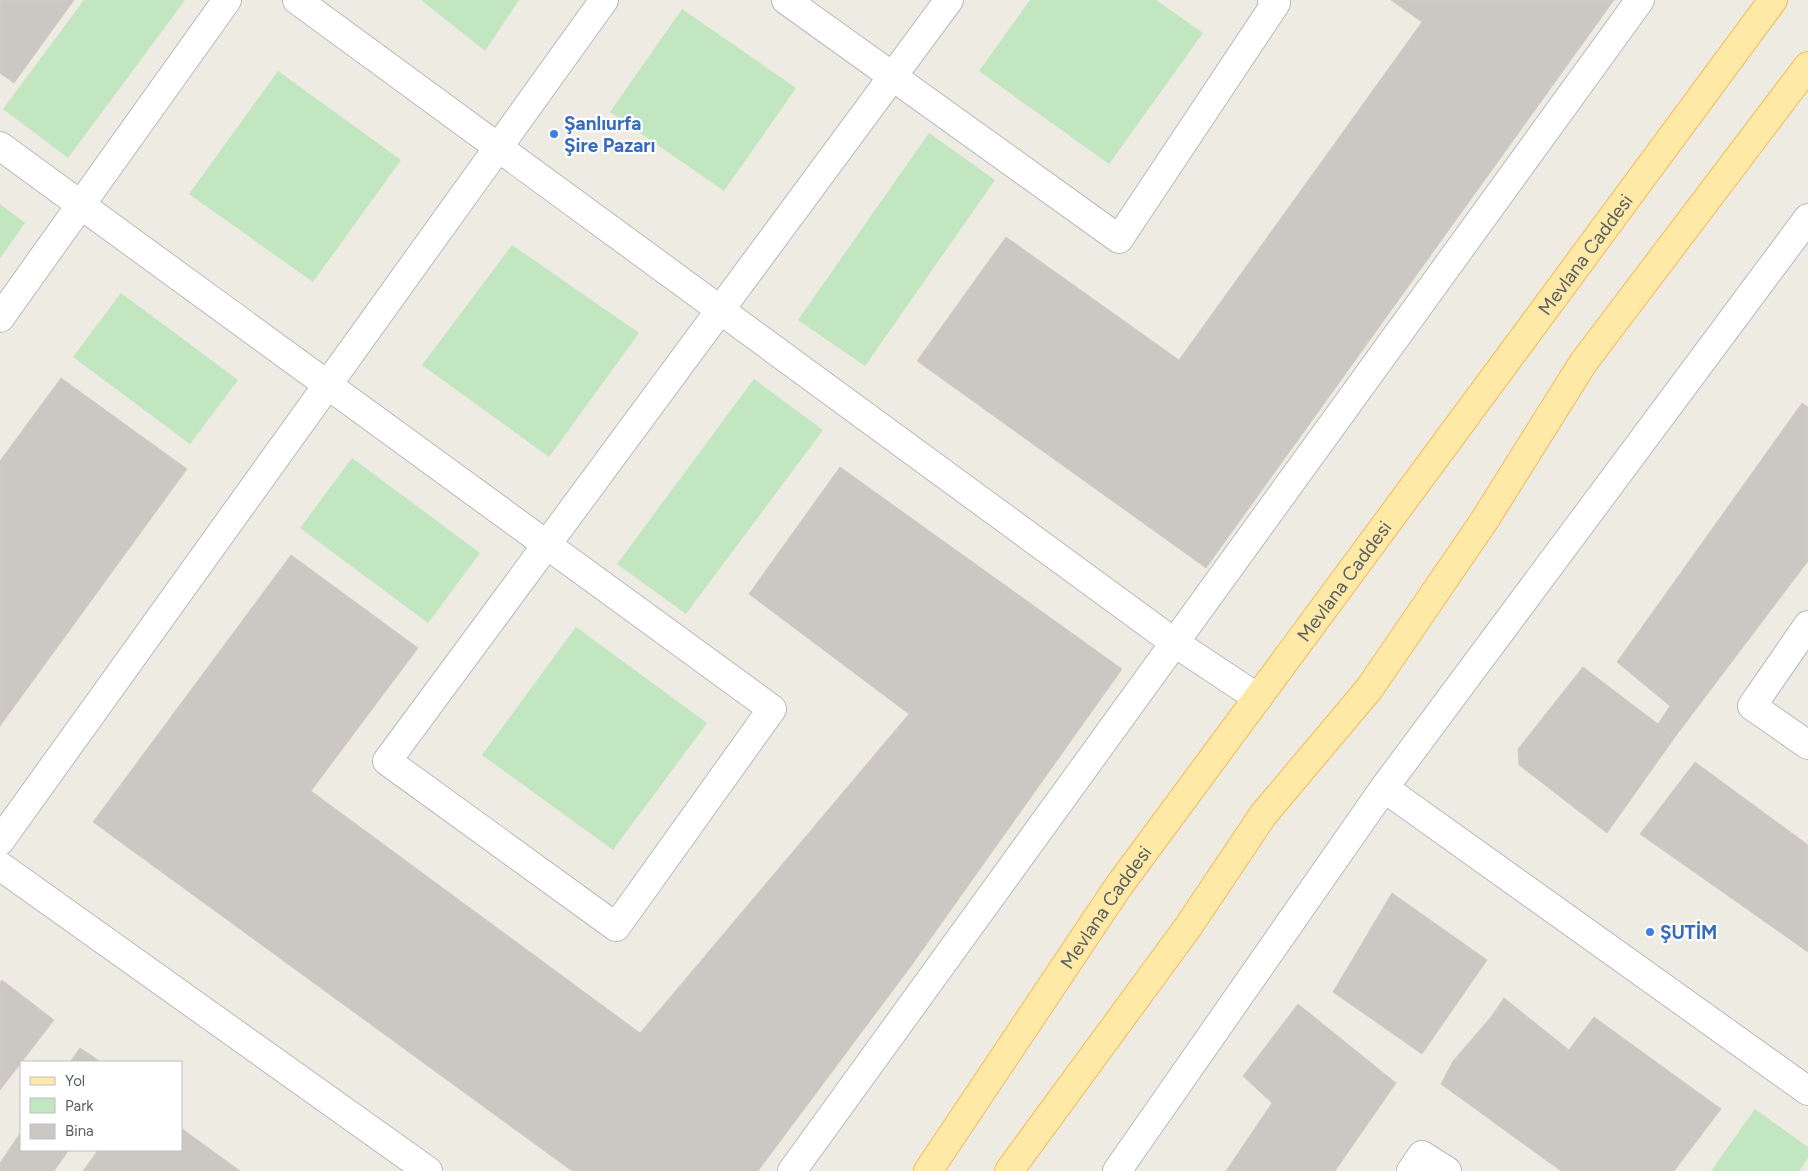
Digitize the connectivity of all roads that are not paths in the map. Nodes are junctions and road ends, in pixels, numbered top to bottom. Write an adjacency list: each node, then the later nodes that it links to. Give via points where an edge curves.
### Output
1 (227, 0): 13 (street)
2 (297, 0): 12 (street)
3 (604, 0): 12 (street)
4 (786, 0): 10 (street)
5 (949, 0): 10 (street)
6 (1272, 0): 10 (street, via 1276,3 1119,240)
7 (1640, 0): 20 (street)
8 (1774, 0): 21 (main road, Mevlana Caddesi)
9 (1808, 66): 30 (main road, via 1583,363 1484,521 1369,689 1262,815 1188,927)
10 (893, 76): 15 (street)
11 (0, 146): 13 (street)
12 (498, 148): 15 (street); 17 (street)
13 (81, 205): 16 (street); 17 (street)
14 (1808, 218): 23 (street)
15 (720, 310): 18 (street); 20 (street)
16 (0, 318)
17 (328, 385): 18 (street); 24 (street)
18 (547, 545): 18 (street, via 772,710 616,927 387,761)
19 (1808, 625): 22 (street, via 1752,706)
20 (1175, 643): 21 (street); 28 (street)
21 (1258, 698): 29 (main road, Mevlana Caddesi, via 1118,887)
22 (1808, 745)
23 (1384, 788): 26 (street); 31 (street)
24 (0, 841)
25 (0, 866): 27 (street)
26 (1808, 1091)
27 (428, 1171)
28 (792, 1171)
29 (928, 1171)
30 (1009, 1171)
31 (1117, 1171)
32 (1411, 1171): 33 (street, via 1422,1154)
33 (1447, 1171)

